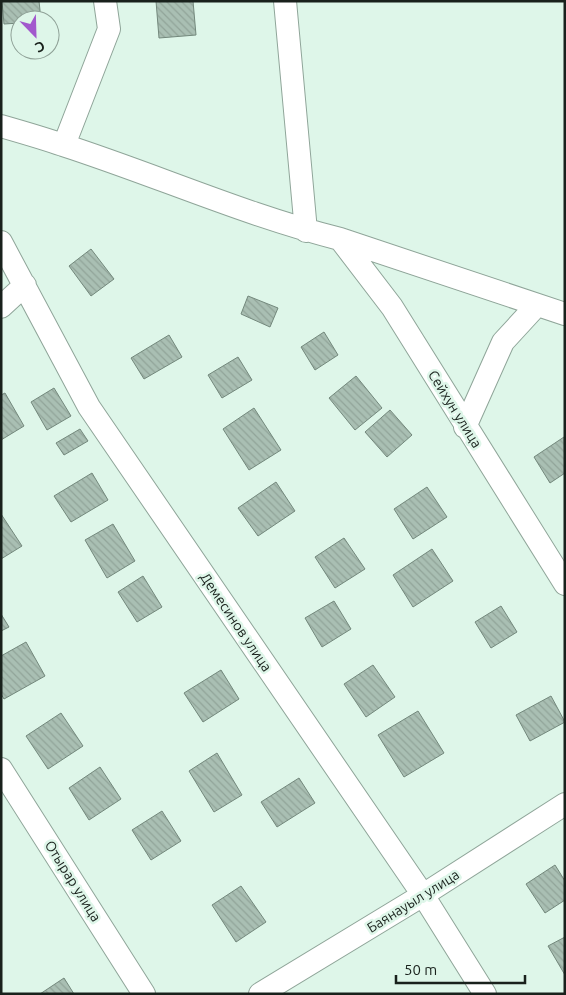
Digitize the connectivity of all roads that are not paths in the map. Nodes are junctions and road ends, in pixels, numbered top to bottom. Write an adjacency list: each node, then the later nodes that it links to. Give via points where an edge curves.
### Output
1 (105, 1): 5 (street, via 109,28)
2 (303, 1): 3 (street)
3 (286, 10): 6 (street)
4 (1, 126): 5 (street)
5 (64, 145): 6 (street)
6 (306, 231): 7 (street)
7 (340, 239): 10 (street); 13 (street, Сейхун улица, via 392,307)
8 (1, 242): 9 (street, Демесинов улица)
9 (25, 285): 11 (street); 17 (street, Демесинов улица, via 89,407)
10 (537, 306): 12 (street); 13 (street, via 503,342)
11 (1, 307)
12 (565, 314)
13 (466, 427): 14 (street, Сейхун улица)
14 (565, 584)
15 (1, 769): 18 (street, Отырар улица)
16 (565, 804): 17 (street, Баянауыл улица)
17 (423, 895): 19 (street, Баянауыл улица); 20 (street, Демесинов улица)
18 (144, 994)
19 (260, 994)
20 (485, 994)

